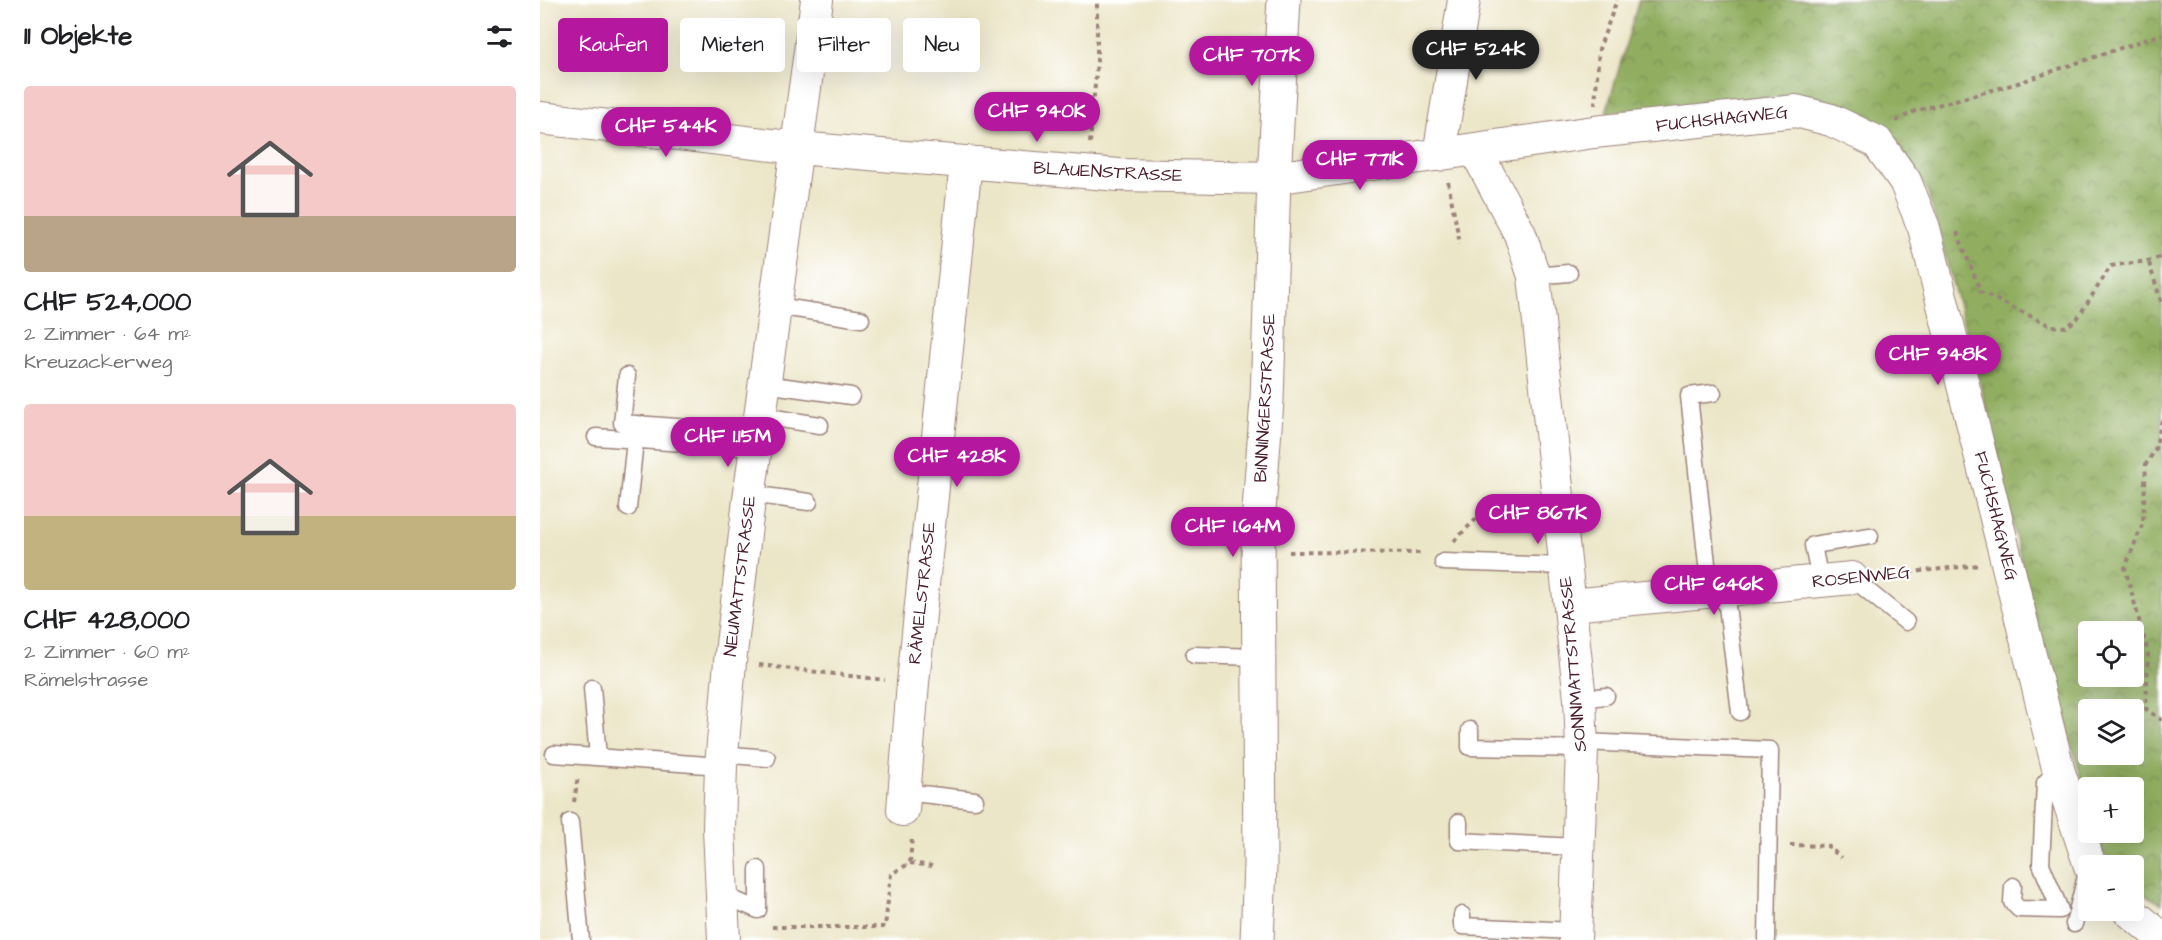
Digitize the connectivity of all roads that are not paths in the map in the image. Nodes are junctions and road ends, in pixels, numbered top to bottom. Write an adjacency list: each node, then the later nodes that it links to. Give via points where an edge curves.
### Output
1 (816, 0): 5 (street, NEUMATTSTRASSE)
2 (1284, 0): 9 (main road, BINNINGERSTRASSE)
3 (1464, 0): 7 (street)
4 (540, 118): 5 (street, BLAUENSTRASSE)
5 (798, 148): 8 (street, BLAUENSTRASSE); 12 (street, NEUMATTSTRASSE)
6 (1476, 151): 7 (street, FUCHSHAGWEG); 11 (street, SONNMATTSTRASSE, via 1520,234); 43 (street, FUCHSHAGWEG, via 1594,132 1796,111 1831,120 1877,142 1905,181 1924,228)
7 (1441, 155): 9 (street, FUCHSHAGWEG)
8 (966, 162): 9 (street, BLAUENSTRASSE, via 1089,172); 45 (street, RÄMELSTRASSE)
9 (1274, 178): 34 (main road, BINNINGERSTRASSE, via 1267,400 1258,525)
10 (1569, 273): 11 (lane)
11 (1534, 276): 27 (street, SONNMATTSTRASSE)
12 (776, 306): 13 (lane); 15 (street, NEUMATTSTRASSE)
13 (861, 319)
14 (627, 376): 19 (lane, via 622,423)
15 (765, 384): 17 (lane); 19 (street, NEUMATTSTRASSE)
16 (1713, 393): 30 (lane, via 1689,396)
17 (851, 396)
18 (820, 425): 19 (lane)
19 (758, 432): 21 (lane); 22 (street, NEUMATTSTRASSE)
20 (596, 437): 21 (lane)
21 (635, 440): 24 (lane)
22 (750, 494): 23 (lane); 42 (street, NEUMATTSTRASSE)
23 (809, 502)
24 (628, 508)
25 (1870, 536): 29 (lane, via 1813,545)
26 (1441, 554): 27 (lane)
27 (1565, 566): 31 (street, SONNMATTSTRASSE)
28 (1852, 578): 29 (street, ROSENWEG); 32 (lane)
29 (1820, 581): 30 (street, ROSENWEG)
30 (1718, 591): 31 (street, ROSENWEG); 36 (lane)
31 (1571, 605): 38 (street, SONNMATTSTRASSE, via 1593,698)
32 (1906, 622)
33 (1194, 655): 34 (lane)
34 (1258, 657): 62 (main road, BINNINGERSTRASSE)
35 (592, 688): 40 (lane)
36 (1740, 712)
37 (1470, 730): 38 (lane, via 1470,747)
38 (1582, 746): 48 (street, SONNMATTSTRASSE); 63 (lane, via 1770,750)
39 (554, 754): 40 (lane)
40 (598, 757): 42 (lane)
41 (767, 758): 42 (lane)
42 (721, 760): 52 (street, NEUMATTSTRASSE)
43 (2059, 769): 49 (street, FUCHSHAGWEG); 53 (lane, via 2045,783 2041,864)
44 (975, 800): 45 (lane)
45 (903, 801)
46 (570, 822): 60 (lane)
47 (1459, 822): 48 (lane, via 1459,841)
48 (1577, 847): 58 (street, SONNMATTSTRASSE)
49 (2086, 855)
50 (758, 869): 52 (lane, via 758,910)
51 (2013, 886): 53 (lane, via 2012,902 2019,909)
52 (721, 894): 61 (street, NEUMATTSTRASSE)
53 (2060, 910): 57 (lane)
54 (2078, 914): 57 (lane)
55 (1462, 915): 58 (lane, via 1462,926)
56 (2141, 921): 59 (street)
57 (2074, 932)
58 (1575, 935)
59 (2162, 938)
60 (581, 940)
61 (724, 940)
62 (1257, 940)
63 (1767, 940)

